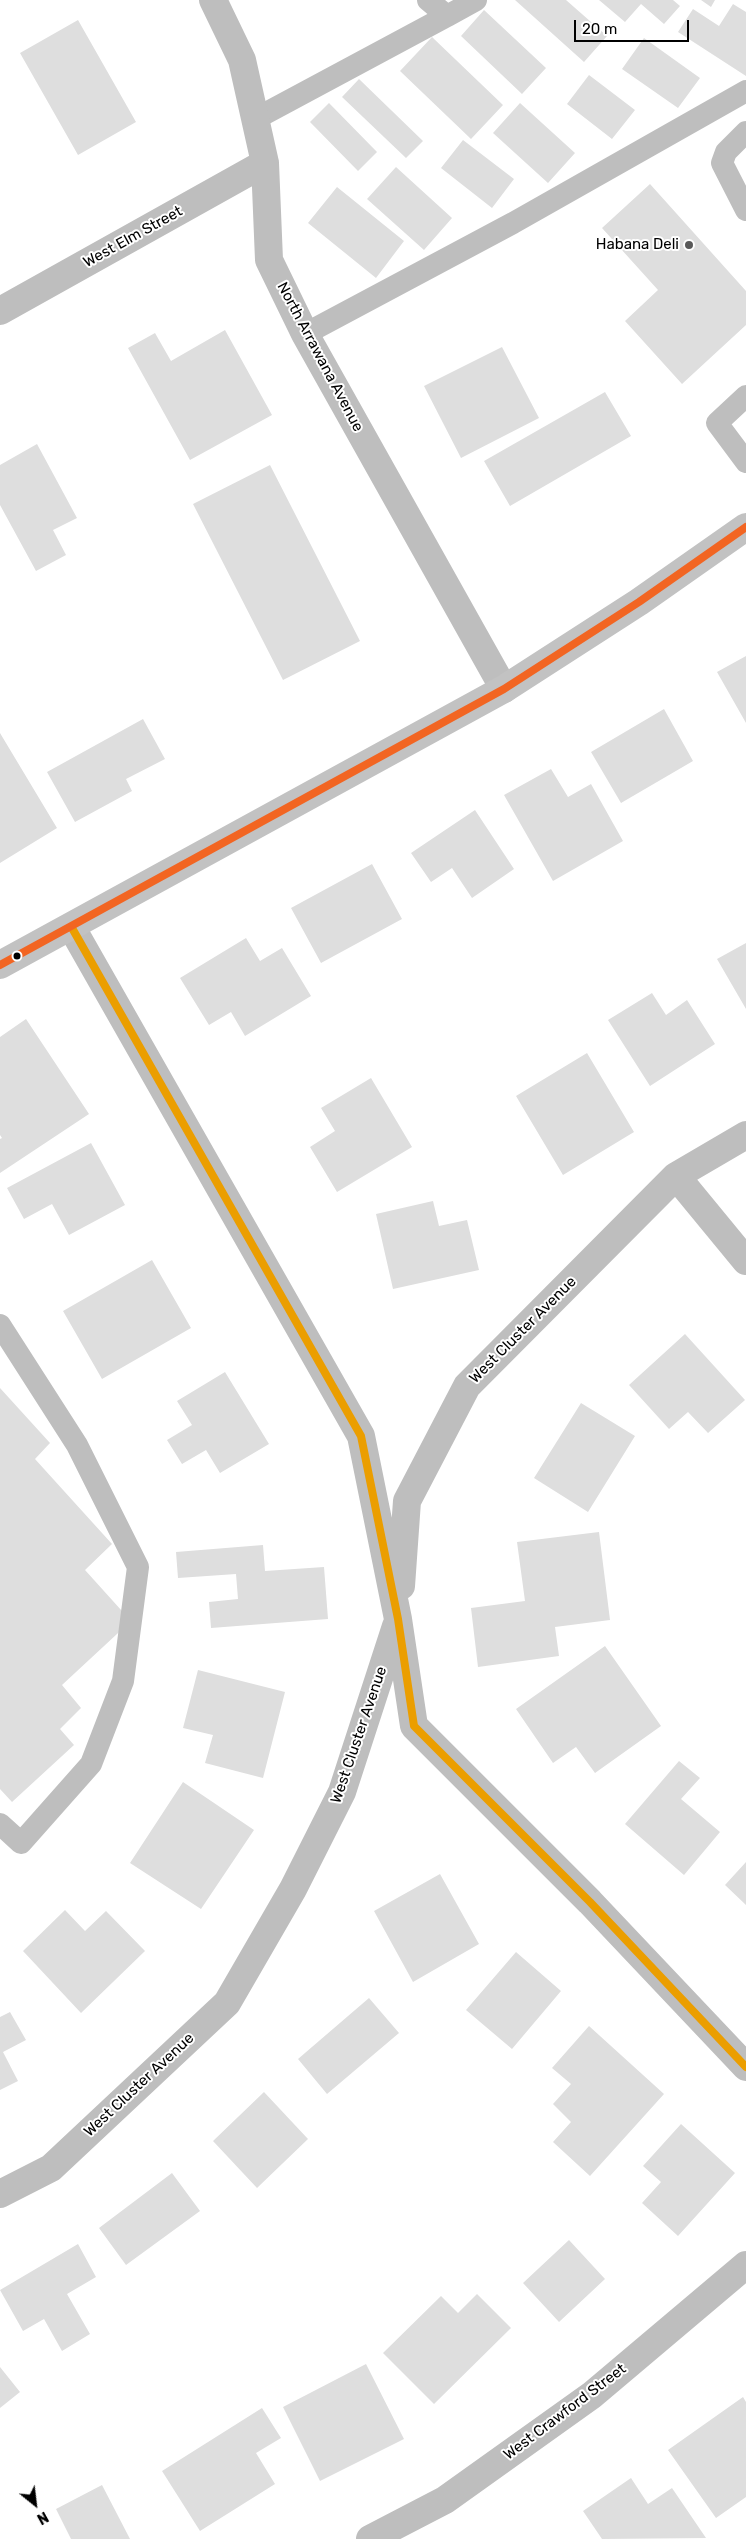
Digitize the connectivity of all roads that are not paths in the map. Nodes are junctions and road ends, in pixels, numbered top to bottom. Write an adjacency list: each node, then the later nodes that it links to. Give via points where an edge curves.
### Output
1 (212, 0): 6 (street, North Arrawana Avenue, via 242,60)
2 (428, 0): 4 (lane)
3 (476, 0): 4 (lane)
4 (447, 16): 6 (lane)
5 (746, 91): 11 (lane, via 514,223)
6 (255, 119): 8 (street, North Arrawana Avenue)
7 (746, 132): 9 (lane, via 726,152 722,163)
8 (265, 163): 10 (street, West Elm Street); 11 (street, North Arrawana Avenue, via 269,260)
9 (746, 210)
10 (0, 311)
11 (305, 334): 15 (street, North Arrawana Avenue)
12 (746, 396): 13 (lane, via 717,423)
13 (746, 462)
14 (746, 527): 15 (main road, via 639,602)
15 (504, 689): 16 (main road)
16 (72, 928): 17 (main road); 22 (street, via 361,1436)
17 (0, 965)
18 (746, 1136): 19 (street, West Cluster Avenue)
19 (676, 1176): 20 (street); 22 (street, West Cluster Avenue, via 466,1386 407,1501)
20 (746, 1261)
21 (0, 1325): 23 (lane, via 77,1445 138,1568 123,1681 91,1764 21,1843)
22 (398, 1619): 24 (street, via 414,1726 590,1902); 25 (street, West Cluster Avenue, via 342,1792 293,1888 227,2003 51,2168)
23 (0, 1824)
24 (746, 2067)
25 (0, 2194)
26 (746, 2265): 27 (street, West Crawford Street, via 592,2395 445,2500)
27 (370, 2539)

